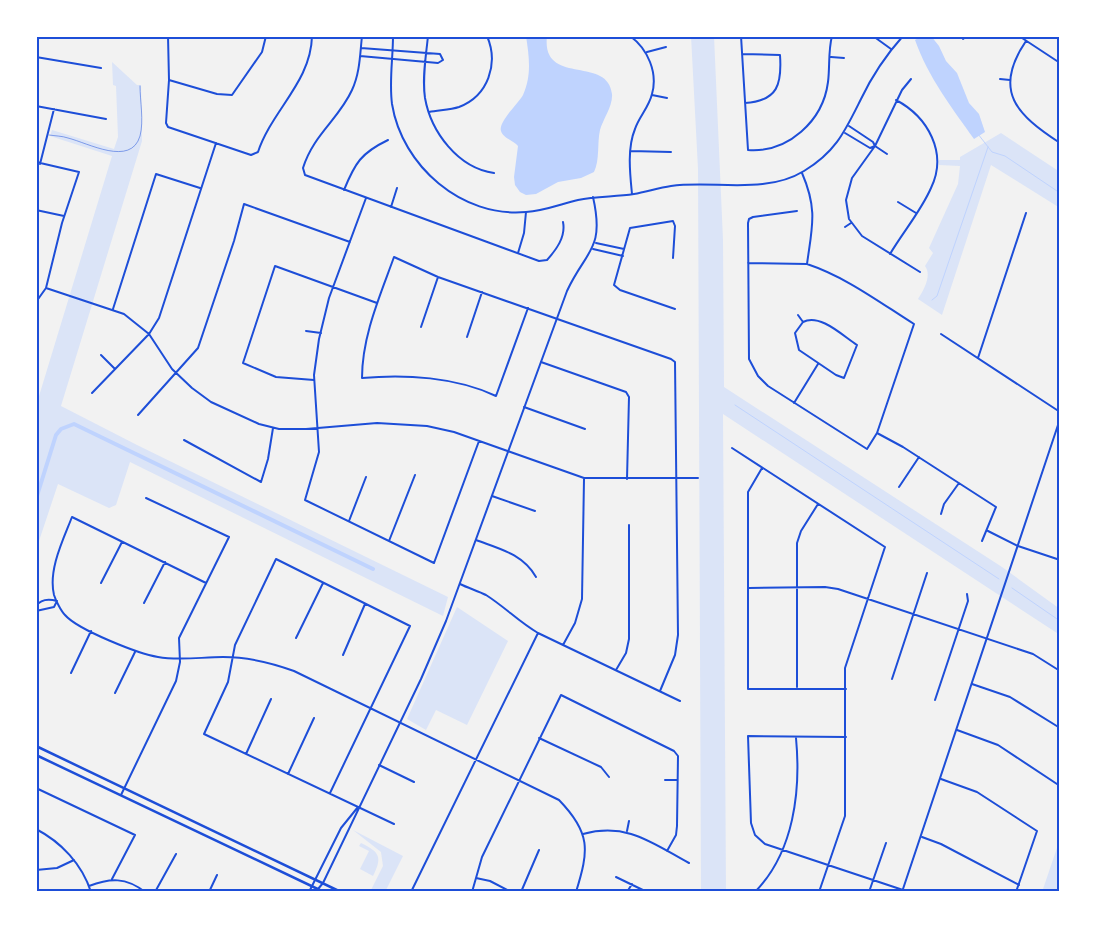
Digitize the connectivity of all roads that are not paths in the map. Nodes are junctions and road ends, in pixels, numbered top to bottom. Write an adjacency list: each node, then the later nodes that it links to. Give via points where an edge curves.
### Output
1 (168, 36): 34 (street)
2 (266, 36): 34 (street, via 262,52 232,95 217,94)
3 (312, 36): 49 (street, via 301,79 255,154)
4 (362, 36): 18 (street)
5 (393, 36): 20 (street)
6 (428, 36): 22 (street)
7 (488, 36): 43 (street, via 492,65 482,89 459,107)
8 (630, 36): 21 (street)
9 (741, 36): 23 (street)
10 (832, 36): 25 (street)
11 (873, 36): 19 (street)
12 (902, 36): 19 (street)
13 (967, 36): 15 (street)
14 (1019, 36): 16 (street)
15 (963, 40)
16 (1026, 40): 30 (street); 35 (street, via 1016,58)
17 (666, 47): 21 (street)
18 (361, 48): 20 (street); 24 (street)
19 (891, 49): 45 (street, via 870,81)
20 (393, 51): 22 (street); 27 (street)
21 (646, 53): 37 (street, via 655,78)
22 (426, 54): 29 (street); 29 (street, via 440,54 443,60 440,63)
23 (742, 54): 40 (street); 40 (street, via 780,54 778,86 770,97)
24 (360, 56): 27 (street); 61 (street, via 352,90 313,143 303,172 308,177)
25 (831, 56): 28 (street); 40 (street, via 825,96 815,118 780,145 760,151 748,150)
26 (36, 57): 31 (street)
27 (392, 58): 29 (street); 69 (street, via 391,97 398,126 411,152 427,172 449,191 475,204 495,210)
28 (844, 58)
29 (426, 62): 43 (street, via 424,86)
30 (1060, 63)
31 (101, 68)
32 (912, 79): 39 (street)
33 (1000, 79): 35 (street)
34 (169, 80): 49 (street, via 168,127)
35 (1010, 80): 50 (street, via 1014,99 1024,117)
36 (140, 86): 47 (lane, via 140,134 126,151 114,152 67,137)
37 (652, 95): 38 (street); 52 (street, via 634,130)
38 (667, 98)
39 (896, 100): 51 (street); 70 (street, via 920,117 936,149 937,168 933,183)
40 (745, 103)
41 (36, 106): 42 (street)
42 (54, 109): 44 (street); 47 (street)
43 (429, 112): 57 (street, via 439,134 454,152 480,170)
44 (106, 118)
45 (849, 126): 46 (street); 51 (street)
46 (845, 133): 51 (street, via 870,148); 58 (street, via 828,153)
47 (48, 135): 56 (street)
48 (388, 140): 61 (street, via 359,159)
49 (216, 143): 59 (street)
50 (1060, 143)
51 (875, 146): 54 (street); 74 (street, via 848,188 846,200)
52 (631, 151): 53 (street); 62 (street)
53 (672, 152)
54 (887, 154)
55 (36, 162): 56 (street)
56 (40, 164): 72 (street, via 79,172)
57 (494, 173)
58 (802, 173): 62 (street, via 762,184 672,186); 85 (street, via 809,188 814,219)
59 (200, 188): 94 (street, via 157,174); 102 (street, via 160,318)
60 (397, 188): 66 (street)
61 (344, 190): 64 (street)
62 (632, 194): 63 (street)
63 (593, 197): 69 (street); 77 (street)
64 (366, 198): 66 (street); 76 (street)
65 (898, 202): 70 (street)
66 (391, 207): 80 (street)
67 (36, 210): 72 (street)
68 (797, 211): 84 (street, via 750,219)
69 (526, 212): 80 (street)
70 (916, 213): 81 (street)
71 (1026, 213): 106 (street)
72 (64, 216): 89 (street)
73 (562, 222): 80 (street, via 560,242 546,261)
74 (851, 223): 75 (street); 81 (street, via 862,236)
75 (845, 226)
76 (350, 242): 88 (street); 110 (street, via 244,204 198,348)
77 (596, 243): 78 (street); 79 (street)
78 (593, 249): 82 (street); 97 (street, via 571,282)
79 (624, 249): 82 (street); 83 (street, via 630,228 672,221 675,226)
80 (518, 253)
81 (890, 254): 86 (street)
82 (623, 256): 95 (street, via 614,285)
83 (673, 258)
84 (748, 263): 85 (street); 113 (street, via 750,359 762,381)
85 (806, 264): 121 (street, via 845,280 914,324)
86 (920, 272)
87 (438, 277): 90 (street); 92 (street, via 394,257); 99 (street)
88 (334, 287): 92 (street); 101 (street); 111 (street, via 276,266 243,363 276,377)
89 (46, 288): 91 (street); 94 (street)
90 (482, 292): 93 (street); 104 (street)
91 (36, 302)
92 (377, 303): 93 (street, via 364,348 362,378 391,375 436,380 496,396)
93 (528, 308): 97 (street)
94 (113, 310): 102 (street, via 124,314)
95 (675, 310)
96 (798, 315): 98 (street)
97 (556, 318): 107 (street); 131 (street, via 676,362)
98 (803, 322): 108 (street, via 795,333 796,345); 108 (street, via 822,322 857,345 844,378)
99 (421, 327)
100 (306, 331): 101 (street)
101 (321, 333): 111 (street)
102 (149, 334): 109 (street); 110 (street)
103 (940, 334): 106 (street)
104 (468, 337)
105 (101, 355): 109 (street)
106 (978, 358): 115 (street)
107 (540, 362): 114 (street); 133 (street, via 626,392 629,397)
108 (818, 364): 113 (street)
109 (115, 369): 112 (street)
110 (176, 373): 116 (street); 118 (street, via 211,402)
111 (314, 380): 119 (street)
112 (92, 393)
113 (794, 402): 121 (street, via 867,449)
114 (524, 407): 120 (street); 125 (street)
115 (1060, 412)
116 (138, 415)
117 (1060, 419): 148 (street)
118 (273, 427): 119 (street); 122 (street, via 261,482)
119 (317, 428): 123 (street, via 406,424 454,432); 141 (street, via 318,460 305,500)
120 (585, 429)
121 (877, 433): 126 (street)
122 (184, 440)
123 (479, 441): 125 (street); 145 (street, via 434,563)
124 (732, 448): 127 (street)
125 (508, 451): 130 (street); 136 (street)
126 (919, 457): 134 (street); 135 (street)
127 (762, 468): 138 (street); 158 (street, via 748,492)
128 (415, 475): 145 (street)
129 (366, 476): 141 (street)
130 (584, 478): 133 (street); 172 (street, via 582,599 575,623)
131 (676, 478): 132 (street); 133 (street); 184 (street, via 678,635 675,655)
132 (698, 478)
133 (627, 479)
134 (958, 483): 140 (street); 143 (street, via 996,507)
135 (899, 487)
136 (492, 496): 139 (street); 144 (street)
137 (146, 498): 154 (street, via 229,537)
138 (818, 504): 157 (street, via 798,537); 160 (street, via 885,547)
139 (535, 511)
140 (940, 514)
141 (348, 521): 145 (street)
142 (629, 525): 177 (street, via 629,639 626,653)
143 (988, 531): 146 (street); 148 (street)
144 (476, 540): 152 (street, via 517,556); 156 (street)
145 (389, 541)
146 (982, 541)
147 (122, 542): 150 (street); 153 (street); 161 (street, via 72,518 54,576)
148 (1018, 546): 149 (street); 171 (street)
149 (1060, 560)
150 (165, 562): 154 (street); 162 (street)
151 (927, 573): 166 (street)
152 (536, 577)
153 (101, 583)
154 (206, 583): 175 (street, via 179,638)
155 (323, 583): 163 (street); 170 (street); 176 (street, via 276,559 235,645)
156 (460, 584): 169 (street, via 484,594); 191 (street)
157 (796, 587): 158 (street); 160 (street, via 832,588); 182 (street)
158 (749, 588): 182 (street, via 748,689)
159 (968, 594): 167 (street)
160 (867, 599): 166 (street); 183 (street, via 845,668)
161 (57, 601): 164 (street, via 50,599); 165 (street, via 54,606); 168 (street, via 65,615)
162 (144, 603)
163 (365, 604): 174 (street); 189 (street, via 410,626)
164 (36, 606)
165 (36, 611)
166 (913, 614): 167 (street); 180 (street)
167 (959, 630): 171 (street); 187 (street)
168 (91, 631): 173 (street); 179 (street)
169 (538, 633): 172 (street); 200 (street)
170 (296, 638)
171 (988, 639): 178 (street, via 1033,654); 181 (street)
172 (563, 645): 177 (street)
173 (135, 652): 175 (street, via 160,658); 185 (street)
174 (343, 655)
175 (180, 658): 176 (street); 211 (street, via 176,681)
176 (232, 658): 189 (street, via 294,671); 198 (street, via 228,682 204,734)
177 (616, 670): 184 (street)
178 (1060, 671)
179 (71, 672)
180 (892, 679)
181 (972, 684): 192 (street, via 1010,697); 193 (street)
182 (797, 688): 183 (street)
183 (846, 689): 195 (street)
184 (660, 692): 188 (street)
185 (115, 693)
186 (271, 699): 198 (street)
187 (935, 700)
188 (680, 701)
189 (372, 708): 191 (street); 212 (street)
190 (314, 718): 202 (street)
191 (400, 722): 200 (street); 201 (street)
192 (1060, 728)
193 (957, 730): 204 (street); 209 (street, via 998,745)
194 (796, 737): 195 (street); 225 (street, via 798,778 795,808); 225 (street, via 748,736 750,823 755,835 765,844)
195 (846, 737): 230 (street, via 845,816)
196 (539, 738): 203 (street, via 601,767); 205 (street); 207 (street, via 561,695 674,751 678,756)
197 (36, 746): 211 (main road)
198 (246, 754): 202 (street)
199 (36, 755): 213 (main road)
200 (476, 759): 205 (street); 252 (street)
201 (379, 765): 208 (street); 214 (street)
202 (288, 774): 212 (street)
203 (609, 777)
204 (942, 779): 222 (street); 240 (street, via 977,792 1037,832)
205 (519, 780): 221 (street, via 559,800 576,817); 234 (street, via 482,857)
206 (665, 780): 207 (street)
207 (677, 780): 226 (street, via 676,835)
208 (414, 782)
209 (1060, 786)
210 (36, 788): 235 (street, via 135,835)
211 (124, 788): 213 (street); 216 (main road)
212 (330, 793): 214 (street)
213 (121, 795): 219 (main road)
214 (358, 807): 217 (street); 236 (street, via 341,828); 238 (street)
215 (629, 821): 220 (street)
216 (199, 824): 219 (main road); 236 (main road)
217 (394, 824)
218 (36, 829): 228 (street, via 48,835)
219 (196, 831): 242 (main road)
220 (627, 831): 221 (street, via 611,828); 226 (street)
221 (582, 834): 256 (street, via 586,856)
222 (922, 837): 240 (street); 244 (street)
223 (886, 843): 237 (street)
224 (538, 850): 255 (street)
225 (781, 850): 230 (street); 259 (street, via 776,866)
226 (667, 851): 229 (street)
227 (176, 854): 247 (street)
228 (74, 860): 231 (street, via 57,868); 241 (street)
229 (689, 864)
230 (828, 866): 237 (street); 260 (street)
231 (36, 870)
232 (217, 875): 248 (street)
233 (616, 877): 239 (street)
234 (476, 878): 253 (street); 254 (street)
235 (112, 879): 241 (street); 246 (street, via 130,882)
236 (316, 879): 238 (main road); 242 (street)
237 (873, 880): 244 (street); 261 (street)
238 (323, 883): 243 (street); 251 (main road)
239 (632, 884): 257 (street); 258 (street)
240 (1018, 885): 262 (street)
241 (89, 886): 245 (street)
242 (312, 886): 243 (main road); 249 (street)
243 (317, 890): 250 (main road)
244 (903, 891)
245 (91, 892)
246 (145, 892)
247 (155, 892)
248 (209, 892)
249 (309, 892)
250 (324, 892)
251 (341, 892)
252 (411, 892)
253 (472, 892)
254 (511, 892)
255 (521, 892)
256 (576, 892)
257 (627, 892)
258 (647, 892)
259 (755, 892)
260 (819, 892)
261 (869, 892)
262 (1016, 892)

